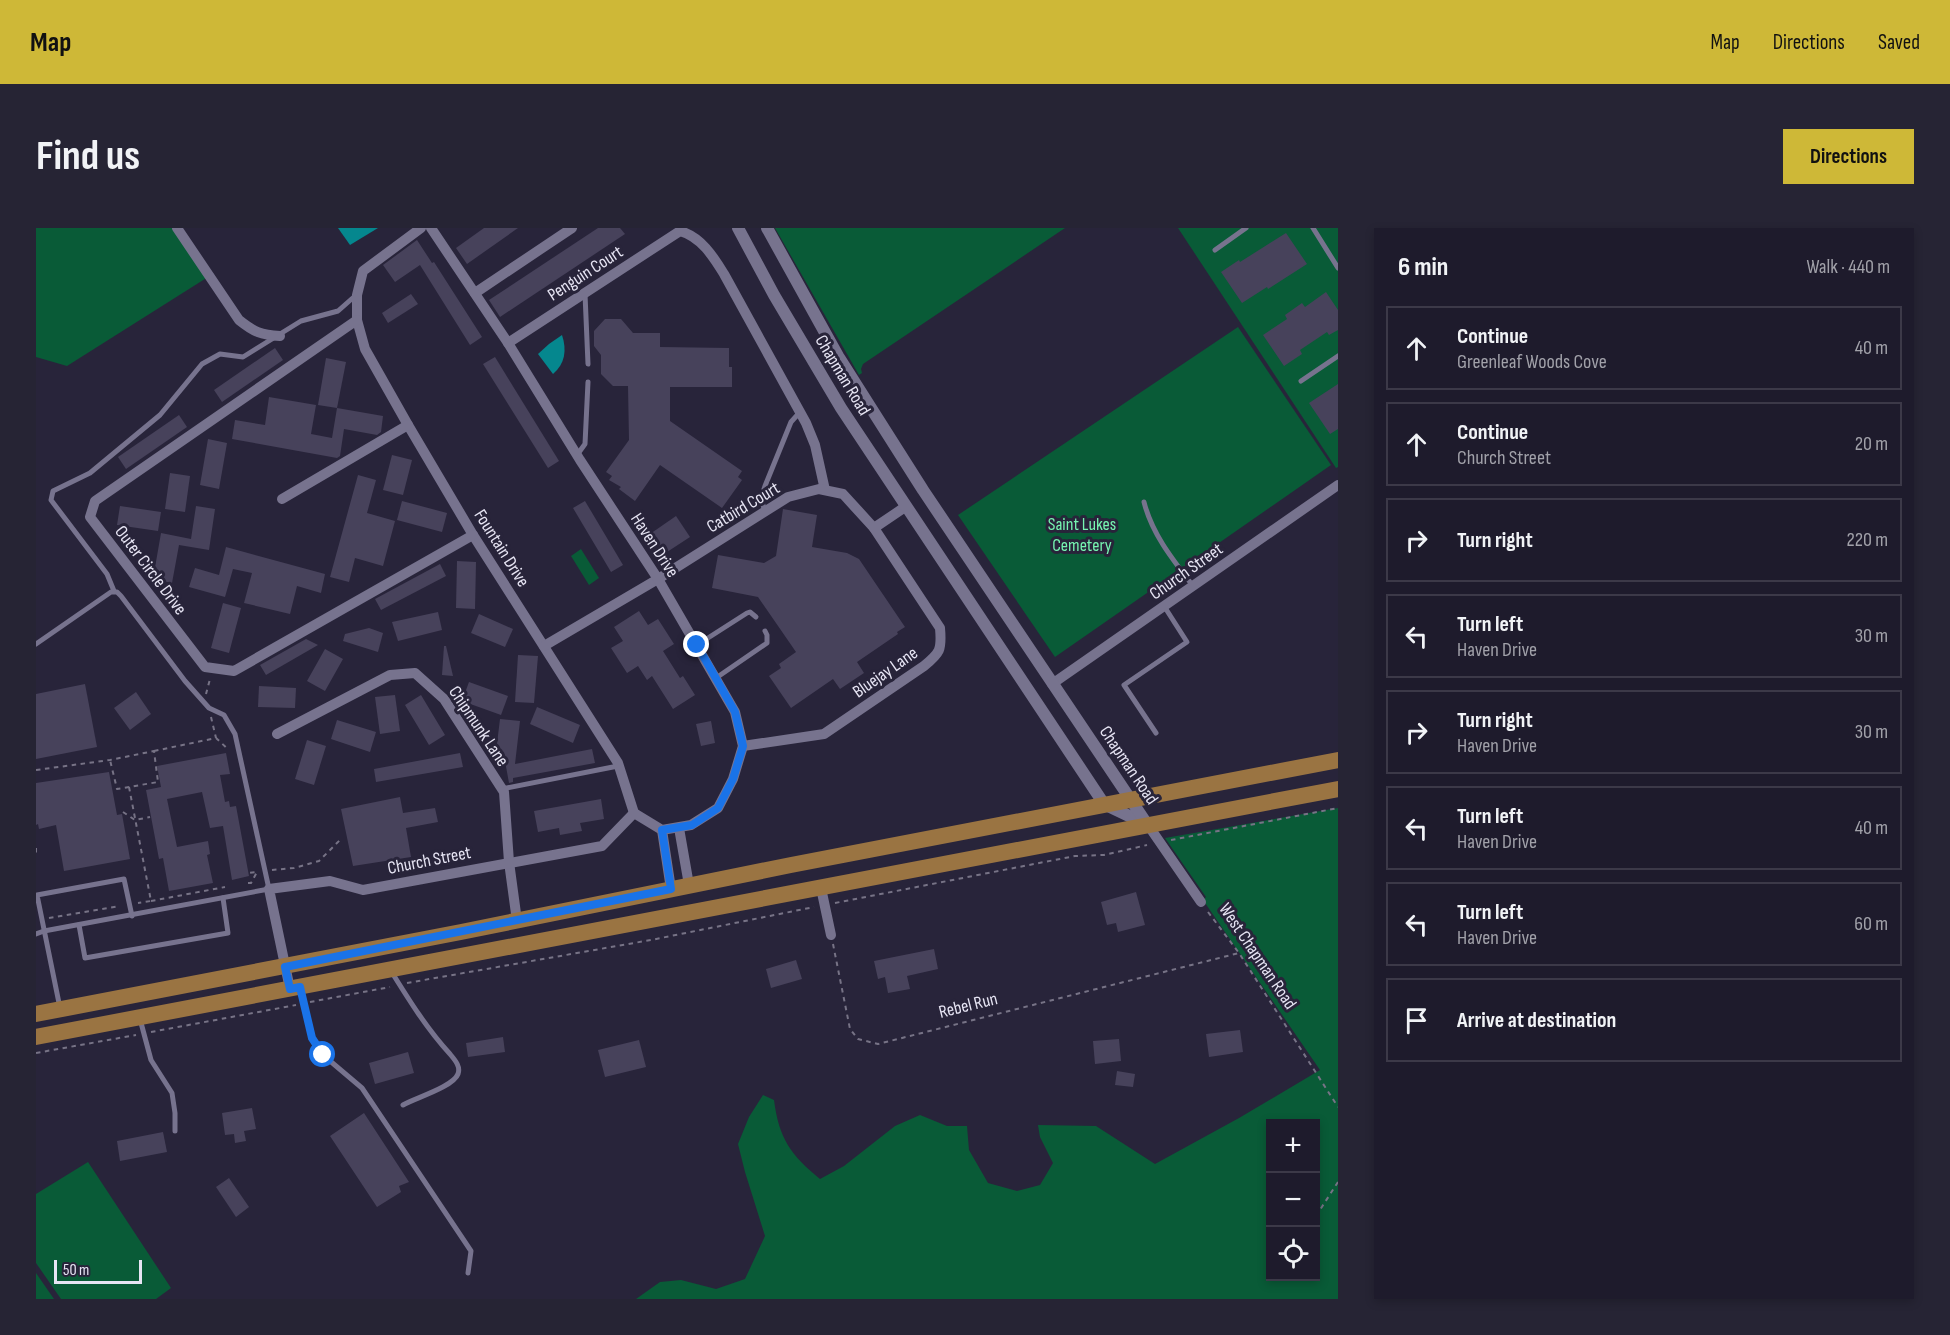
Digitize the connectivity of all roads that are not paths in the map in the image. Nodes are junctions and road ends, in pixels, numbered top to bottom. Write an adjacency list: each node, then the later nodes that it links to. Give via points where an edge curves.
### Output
1 (177, 228): 16 (street, via 240,320 253,331)
2 (421, 228): 14 (street, via 363,272)
3 (431, 228): 12 (street, Haven Drive)
4 (572, 228): 12 (street)
5 (738, 228): 29 (street, Chapman Road, via 840,408)
6 (767, 228): 43 (street, Chapman Road, via 838,356)
7 (1246, 228): 10 (lane)
8 (1312, 228): 11 (lane)
9 (687, 231): 13 (street, Penguin Court); 22 (street, via 712,254)
10 (1215, 250)
11 (1338, 268)
12 (475, 293): 17 (street, Haven Drive)
13 (585, 293): 17 (street, Penguin Court); 19 (lane)
14 (357, 295): 15 (street, Fountain Drive); 16 (lane, via 338,311 301,321)
15 (357, 320): 23 (street, Fountain Drive, via 365,349); 32 (street, Outer Circle Drive, via 95,501 90,517 205,667 234,671)
16 (280, 336): 35 (lane, via 243,357 220,354 202,364 166,408 90,473 53,491 51,500 107,574)
17 (508, 343): 24 (street, Haven Drive)
18 (1338, 356): 20 (lane)
19 (588, 364)
20 (1301, 381)
21 (588, 382): 24 (lane, via 585,444)
22 (800, 412): 26 (street, via 815,445); 30 (lane, via 791,422 765,486 761,498)
23 (408, 425): 27 (street); 32 (street, Fountain Drive)
24 (577, 455): 33 (street, Haven Drive)
25 (1338, 485): 34 (street, Church Street)
26 (825, 490): 30 (street, Catbird Court, via 788,497); 31 (street, via 843,494)
27 (282, 499)
28 (1144, 502): 34 (lane, via 1161,542)
29 (905, 507): 31 (street); 52 (street, Chapman Road)
30 (765, 512): 33 (street, Catbird Court)
31 (874, 528): 46 (street, Bluejay Lane, via 940,628 938,655 824,734)
32 (473, 535): 41 (street, Fountain Drive)
33 (658, 579): 40 (street, Haven Drive); 41 (street, Catbird Court)
34 (1193, 586): 36 (street, Church Street)
35 (114, 591): 39 (lane); 60 (lane, via 185,681 209,708 224,715 235,734)
36 (1164, 606): 43 (street, Church Street); 44 (lane, via 1187,642 1124,685)
37 (756, 617): 40 (lane, via 747,612)
38 (765, 631): 42 (lane, via 767,643)
39 (36, 645)
40 (697, 645): 42 (street, Haven Drive)
41 (544, 646): 48 (street, Fountain Drive)
42 (716, 678): 46 (street, Haven Drive, via 735,712)
43 (1052, 684): 51 (street, Chapman Road)
44 (1156, 733)
45 (277, 734): 49 (street, Chipmunk Lane, via 390,675 415,673 444,699)
46 (743, 746): 55 (street, via 733,779 718,808 692,825)
47 (1338, 760): 51 (main road)
48 (618, 766): 49 (lane); 53 (street, Fountain Drive)
49 (501, 789): 57 (street, Chipmunk Lane)
50 (1338, 789): 54 (main road)
51 (1130, 799): 52 (main road); 54 (street, Chapman Road)
52 (1104, 804): 54 (street, Chapman Road); 58 (main road)
53 (634, 813): 56 (street); 57 (street, Church Street, via 602,846)
54 (1148, 825): 59 (main road); 63 (street, West Chapman Road)
55 (679, 828): 56 (street); 58 (street)
56 (662, 830): 61 (street)
57 (508, 862): 60 (street, Church Street, via 363,890 330,881); 65 (street, Chipmunk Lane)
58 (689, 885): 61 (main road)
59 (821, 888): 69 (street); 71 (main road)
60 (269, 889): 62 (lane); 70 (street)
61 (671, 889): 65 (main road)
62 (223, 898): 64 (lane); 66 (lane, via 228,933 85,958)
63 (1201, 902)
64 (132, 916): 66 (lane); 67 (lane, via 124,879 37,895)
65 (517, 921): 70 (main road)
66 (79, 925): 67 (lane)
67 (44, 931): 68 (lane); 73 (lane)
68 (36, 934)
69 (831, 935)
70 (285, 967): 72 (street); 73 (main road)
71 (390, 970): 72 (main road); 77 (lane, via 459,1070 448,1085)
72 (297, 993): 75 (main road); 79 (lane, via 312,1038 323,1055 362,1088 471,1251)
73 (60, 1010): 74 (main road)
74 (36, 1014)
75 (141, 1025): 76 (main road); 78 (lane, via 151,1060 172,1093)
76 (36, 1037)
77 (402, 1105)
78 (175, 1131)
79 (468, 1273)

